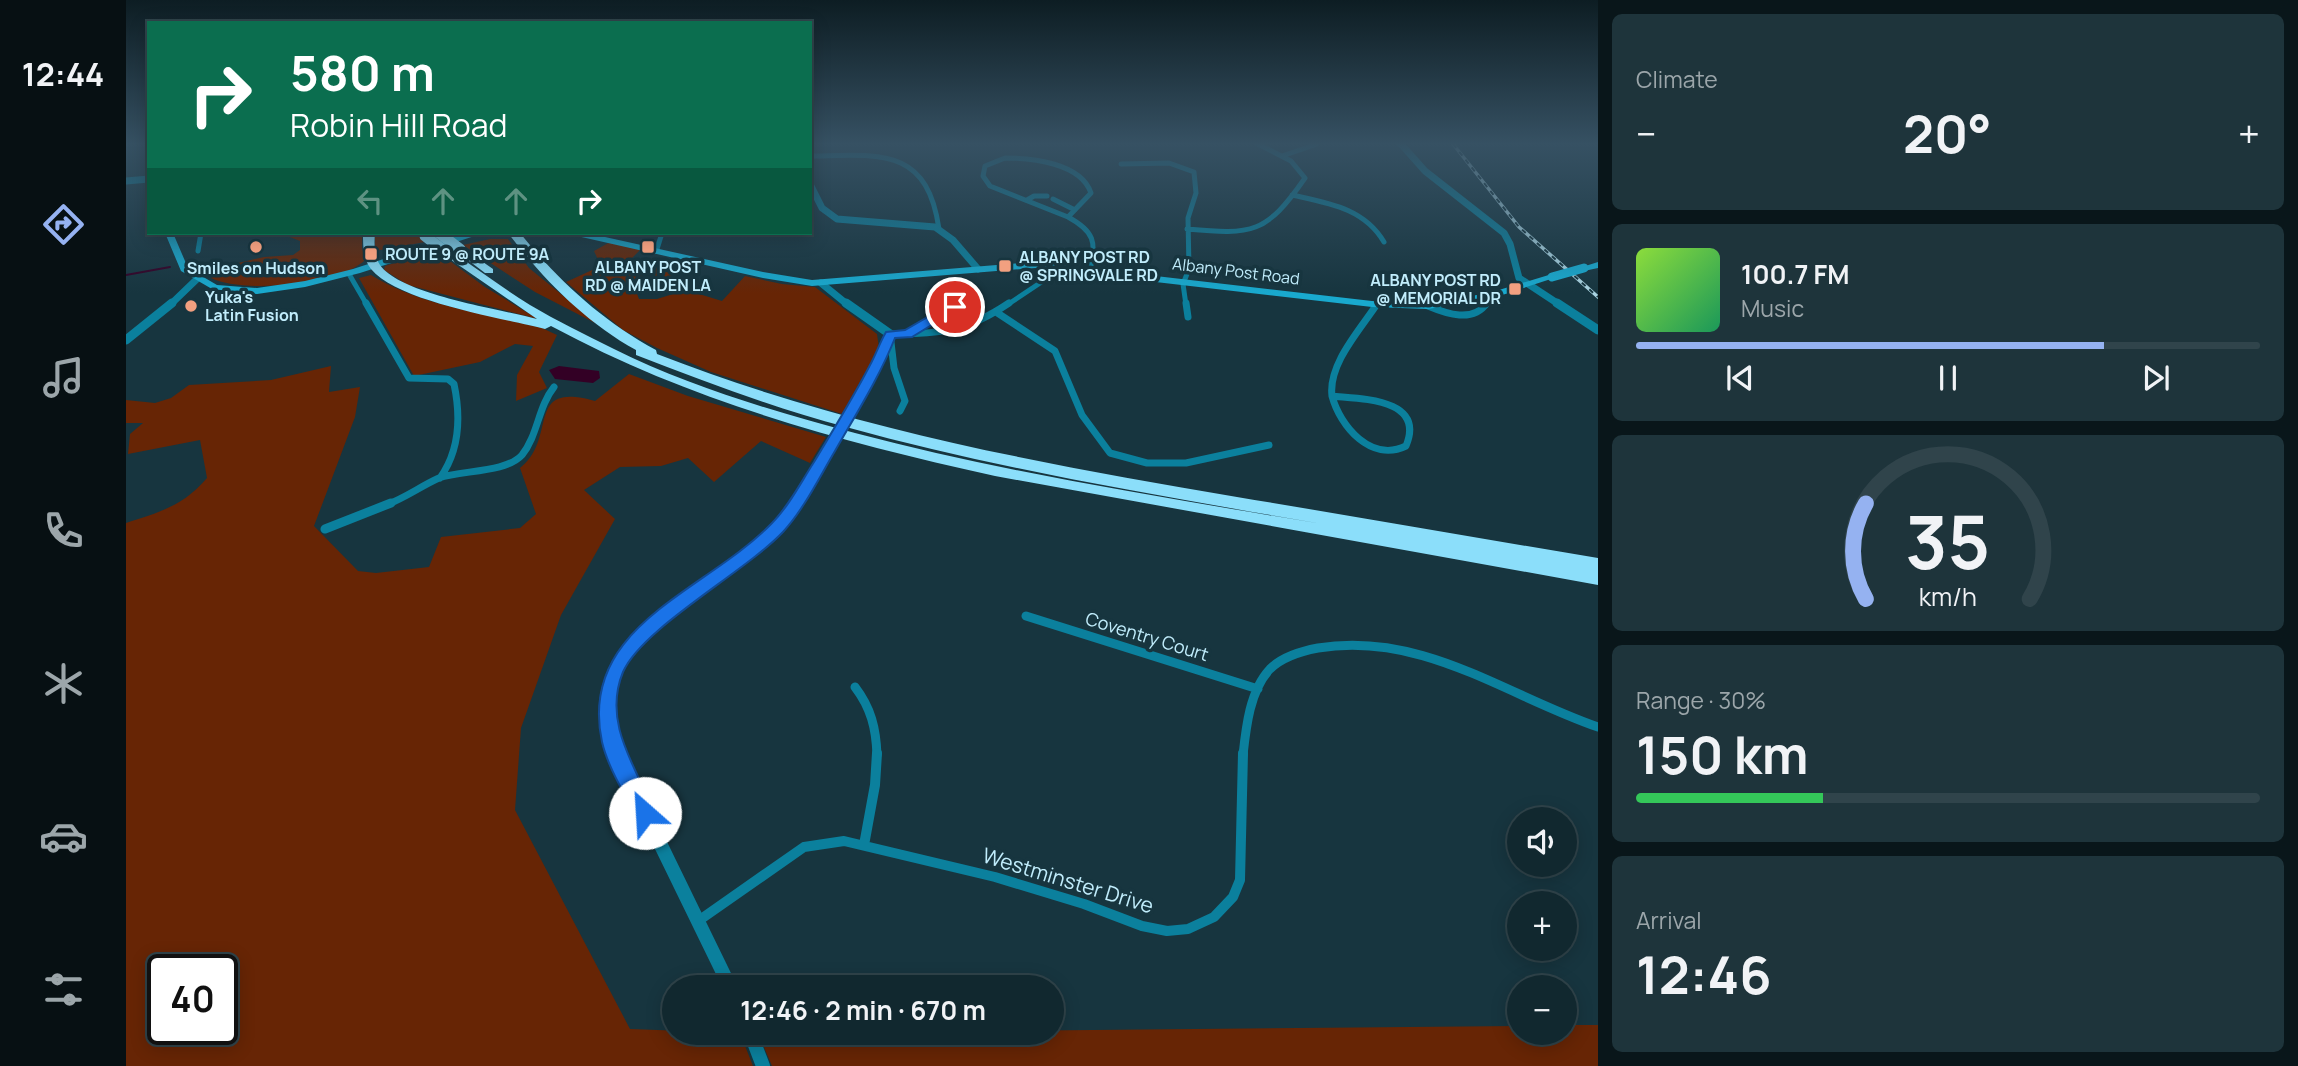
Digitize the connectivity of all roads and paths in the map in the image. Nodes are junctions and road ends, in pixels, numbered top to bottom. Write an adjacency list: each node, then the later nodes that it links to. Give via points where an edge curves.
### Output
1 (815, 194): 11 (street, via 833,219)
2 (934, 194): 11 (street)
3 (1009, 194): 8 (street)
4 (1090, 194): 9 (street)
5 (1196, 194): 12 (street)
6 (1452, 194): 35 (street, via 1503,233 1513,249 1515,273)
7 (1292, 195): 12 (street, via 1279,215 1256,230); 22 (street, via 1365,217)
8 (1027, 201): 9 (street, via 1050,198); 10 (street)
9 (1075, 210): 10 (street)
10 (1068, 217): 30 (street, via 1091,232 1096,241)
11 (939, 229): 29 (street)
12 (1187, 229): 33 (street, via 1189,269)
13 (170, 235): 32 (main road, via 177,263)
14 (201, 235): 24 (street)
15 (369, 235): 26 (highway)
16 (425, 235): 25 (highway, bridge)
17 (441, 235): 25 (highway, bridge)
18 (471, 235): 26 (main road)
19 (516, 235): 45 (highway, via 547,276 617,334)
20 (587, 235): 23 (main road, Albany Post Road)
21 (661, 235): 23 (street)
22 (1384, 242)
23 (657, 249): 34 (main road, Albany Post Road, via 772,277)
24 (198, 251)
25 (453, 251): 44 (highway, via 536,313); 45 (highway, via 565,316)
26 (374, 265): 31 (main road); 44 (highway, via 414,290 544,324)
27 (1598, 265): 35 (main road, Albany Post Road, bridge)
28 (1064, 267): 29 (main road, Albany Post Road); 30 (main road, Albany Post Road); 38 (street)
29 (978, 269): 34 (main road, Albany Post Road)
30 (1090, 270): 33 (main road, Albany Post Road)
31 (349, 274): 32 (main road, via 299,287 264,290 227,288); 50 (street, via 409,378 448,379 454,384 459,415 456,444)
32 (197, 279): 43 (street)
33 (1185, 280): 36 (main road, Albany Post Road); 39 (street, via 1182,293)
34 (821, 283): 41 (street)
35 (1529, 285): 36 (main road, Albany Post Road, via 1428,306); 40 (street)
36 (1377, 304): 47 (street, via 1339,367)
37 (955, 307): 42 (street)
38 (996, 312): 42 (street, via 952,331); 49 (street, via 1055,351 1082,415 1110,453 1147,463 1186,463)
39 (1188, 317)
40 (1598, 330)
41 (890, 334): 42 (street); 48 (street, via 894,369 905,401); 59 (street, bridge, via 849,414 780,526 646,630 614,671 607,708 612,745)
42 (908, 334)
43 (126, 340)
44 (621, 356): 53 (highway, via 762,410 935,459)
45 (698, 375): 52 (highway, via 839,422 986,458)
46 (554, 387): 50 (street, via 544,400 522,457)
47 (1331, 396): 47 (street, via 1380,401 1397,408 1409,429 1406,443 1398,450 1374,450 1345,426)
48 (900, 411)
49 (1269, 445)
50 (440, 478): 51 (street, via 404,498)
51 (325, 529)
52 (1598, 565)
53 (1598, 578)
54 (1026, 616): 56 (street, Coventry Court)
55 (855, 687): 58 (street, via 867,704 877,767)
56 (1258, 689): 57 (street, Westminster Drive, via 1280,661 1317,646 1355,643 1451,665); 58 (street, Westminster Drive, via 1246,737 1242,872 1229,903 1207,922 1180,931 1132,925 1084,904)
57 (1598, 727)
58 (864, 845): 59 (street, Westminster Drive, via 844,841 804,847)
59 (701, 919): 60 (street)
60 (725, 975)
61 (755, 1045): 62 (street)
62 (764, 1066)

